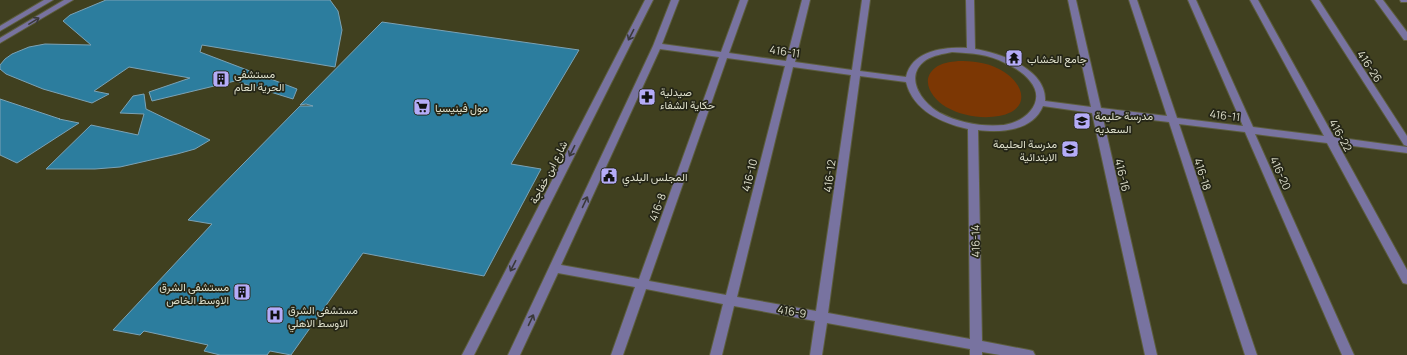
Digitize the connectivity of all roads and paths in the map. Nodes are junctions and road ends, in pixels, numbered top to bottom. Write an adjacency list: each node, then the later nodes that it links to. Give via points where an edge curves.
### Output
1 (49, 0): 15 (street)
2 (69, 0): 17 (street, one-way to 2)
3 (649, 0): 38 (street, شارع ابن خفاجة, one-way to 38)
4 (675, 0): 18 (street)
5 (744, 0): 20 (street, 416-8)
6 (806, 0): 21 (street, 416-10)
7 (866, 0): 22 (street, 416-12)
8 (970, 0): 19 (street)
9 (1072, 0): 25 (street, 416-16)
10 (1133, 0): 26 (street, 416-18)
11 (1192, 0): 28 (street, 416-20)
12 (1254, 0): 29 (street, 416-22)
13 (1315, 0): 30 (street, 416-26)
14 (1379, 0): 16 (street)
15 (0, 29)
16 (1407, 38)
17 (0, 41)
18 (657, 46): 20 (street, 416-11); 32 (street, one-way to 18)
19 (971, 50): 23 (street, via 935,53 921,60 912,69); 24 (street, via 1007,60 1022,69 1034,80 1040,92)
20 (724, 55): 21 (street, 416-11); 34 (street, 416-8)
21 (790, 64): 22 (street, 416-11); 35 (street, 416-10)
22 (856, 73): 23 (street, 416-11); 36 (street, 416-12)
23 (909, 80): 27 (street, via 912,91 921,103 935,114)
24 (1040, 103): 25 (street, 416-11); 27 (street, via 1036,113 1025,121 1011,126)
25 (1096, 110): 26 (street, 416-11); 44 (street, 416-16)
26 (1173, 120): 28 (street, 416-11); 45 (street, 416-18)
27 (973, 127): 37 (street, 416-14)
28 (1250, 130): 29 (street, 416-11); 46 (street, 416-20)
29 (1330, 140): 31 (street, 416-11); 33 (street, 416-22)
30 (1407, 143)
31 (1407, 150)
32 (555, 268): 34 (street, 416-9); 39 (street, one-way to 32)
33 (1407, 280)
34 (643, 284): 35 (street, 416-9); 40 (street, 416-8)
35 (730, 300): 36 (street, 416-9); 41 (street, 416-10)
36 (821, 316): 37 (street, 416-9); 42 (street, 416-12)
37 (976, 350): 43 (street, 416-9)
38 (468, 355)
39 (514, 355)
40 (617, 355)
41 (716, 355)
42 (816, 355)
43 (1030, 355)
44 (1151, 355)
45 (1250, 355)
46 (1348, 355)

